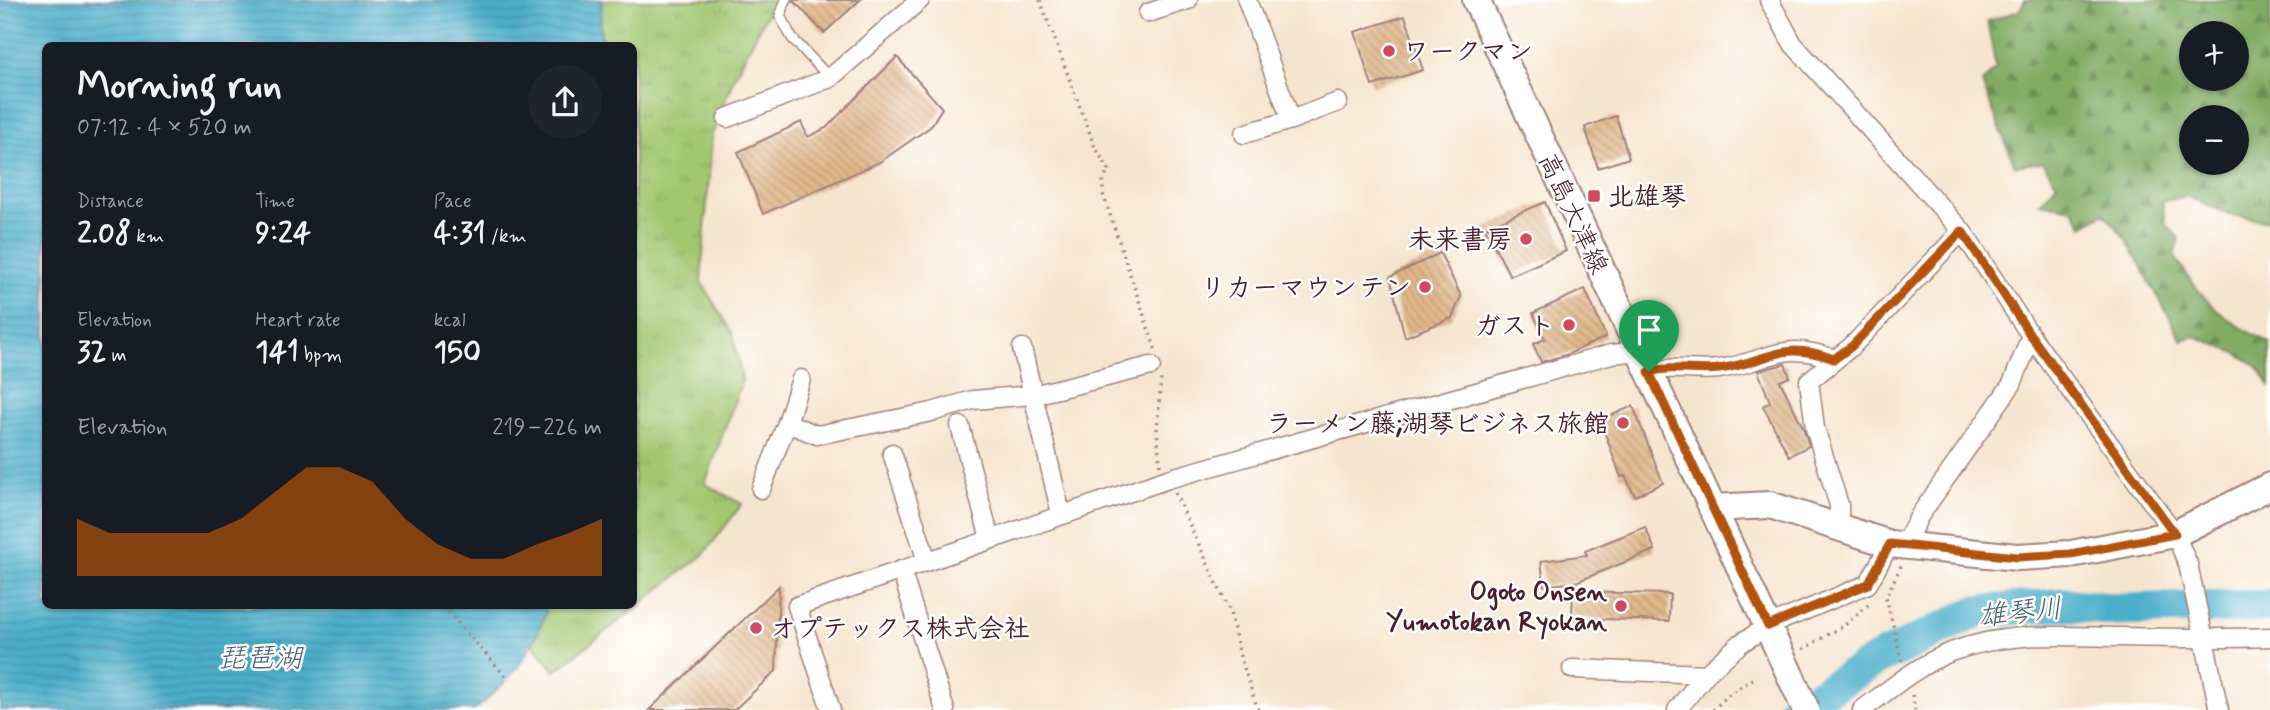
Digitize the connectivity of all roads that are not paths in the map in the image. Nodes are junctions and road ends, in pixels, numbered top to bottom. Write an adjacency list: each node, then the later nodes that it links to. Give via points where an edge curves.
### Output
1 (786, 0): 8 (lane, via 780,16 792,38)
2 (920, 0): 8 (street)
3 (1188, 0): 7 (street)
4 (1247, 0): 11 (street)
5 (1476, 0): 17 (main road, 高島大津線)
6 (1769, 0): 13 (street, via 1793,44)
7 (1148, 13)
8 (830, 78): 10 (street)
9 (1338, 102): 11 (street)
10 (727, 118)
11 (1292, 120): 12 (street)
12 (1244, 134)
13 (1962, 231): 14 (street); 16 (street, via 1852,346)
14 (2031, 336): 29 (street); 31 (street, via 2012,384)
15 (1022, 348): 20 (street)
16 (1834, 359): 17 (street, via 1808,350 1784,350 1720,369 1666,367); 28 (street, via 1809,382 1815,428 1839,505)
17 (1644, 361): 26 (main road, 高島大津線); 27 (street, via 1611,354 1168,479)
18 (1156, 362): 20 (street)
19 (801, 379): 21 (street)
20 (1033, 395): 21 (street, via 973,400 817,435); 27 (street)
21 (787, 423): 25 (street)
22 (960, 426): 30 (street)
23 (892, 453): 32 (street)
24 (2270, 486): 29 (main road)
25 (761, 489)
26 (1712, 508): 28 (main road, via 1770,505); 34 (main road, 高島大津線)
27 (1061, 514): 30 (street)
28 (1839, 527): 31 (main road)
29 (2175, 534): 31 (main road, via 2071,554 2017,557); 35 (street, via 2188,564)
30 (990, 539): 32 (street)
31 (1898, 549): 34 (street, via 1868,584)
32 (927, 561): 33 (street)
33 (901, 569): 39 (street, via 797,606); 40 (street)
34 (1768, 626): 38 (street); 42 (main road, 高島大津線, bridge)
35 (2204, 636): 36 (street); 43 (street, via 1992,639 1939,658); 44 (street)
36 (2270, 636)
37 (1572, 669): 38 (street)
38 (1706, 674): 41 (street)
39 (831, 710)
40 (945, 710)
41 (1677, 710)
42 (1805, 710)
43 (1862, 710)
44 (2219, 710)

